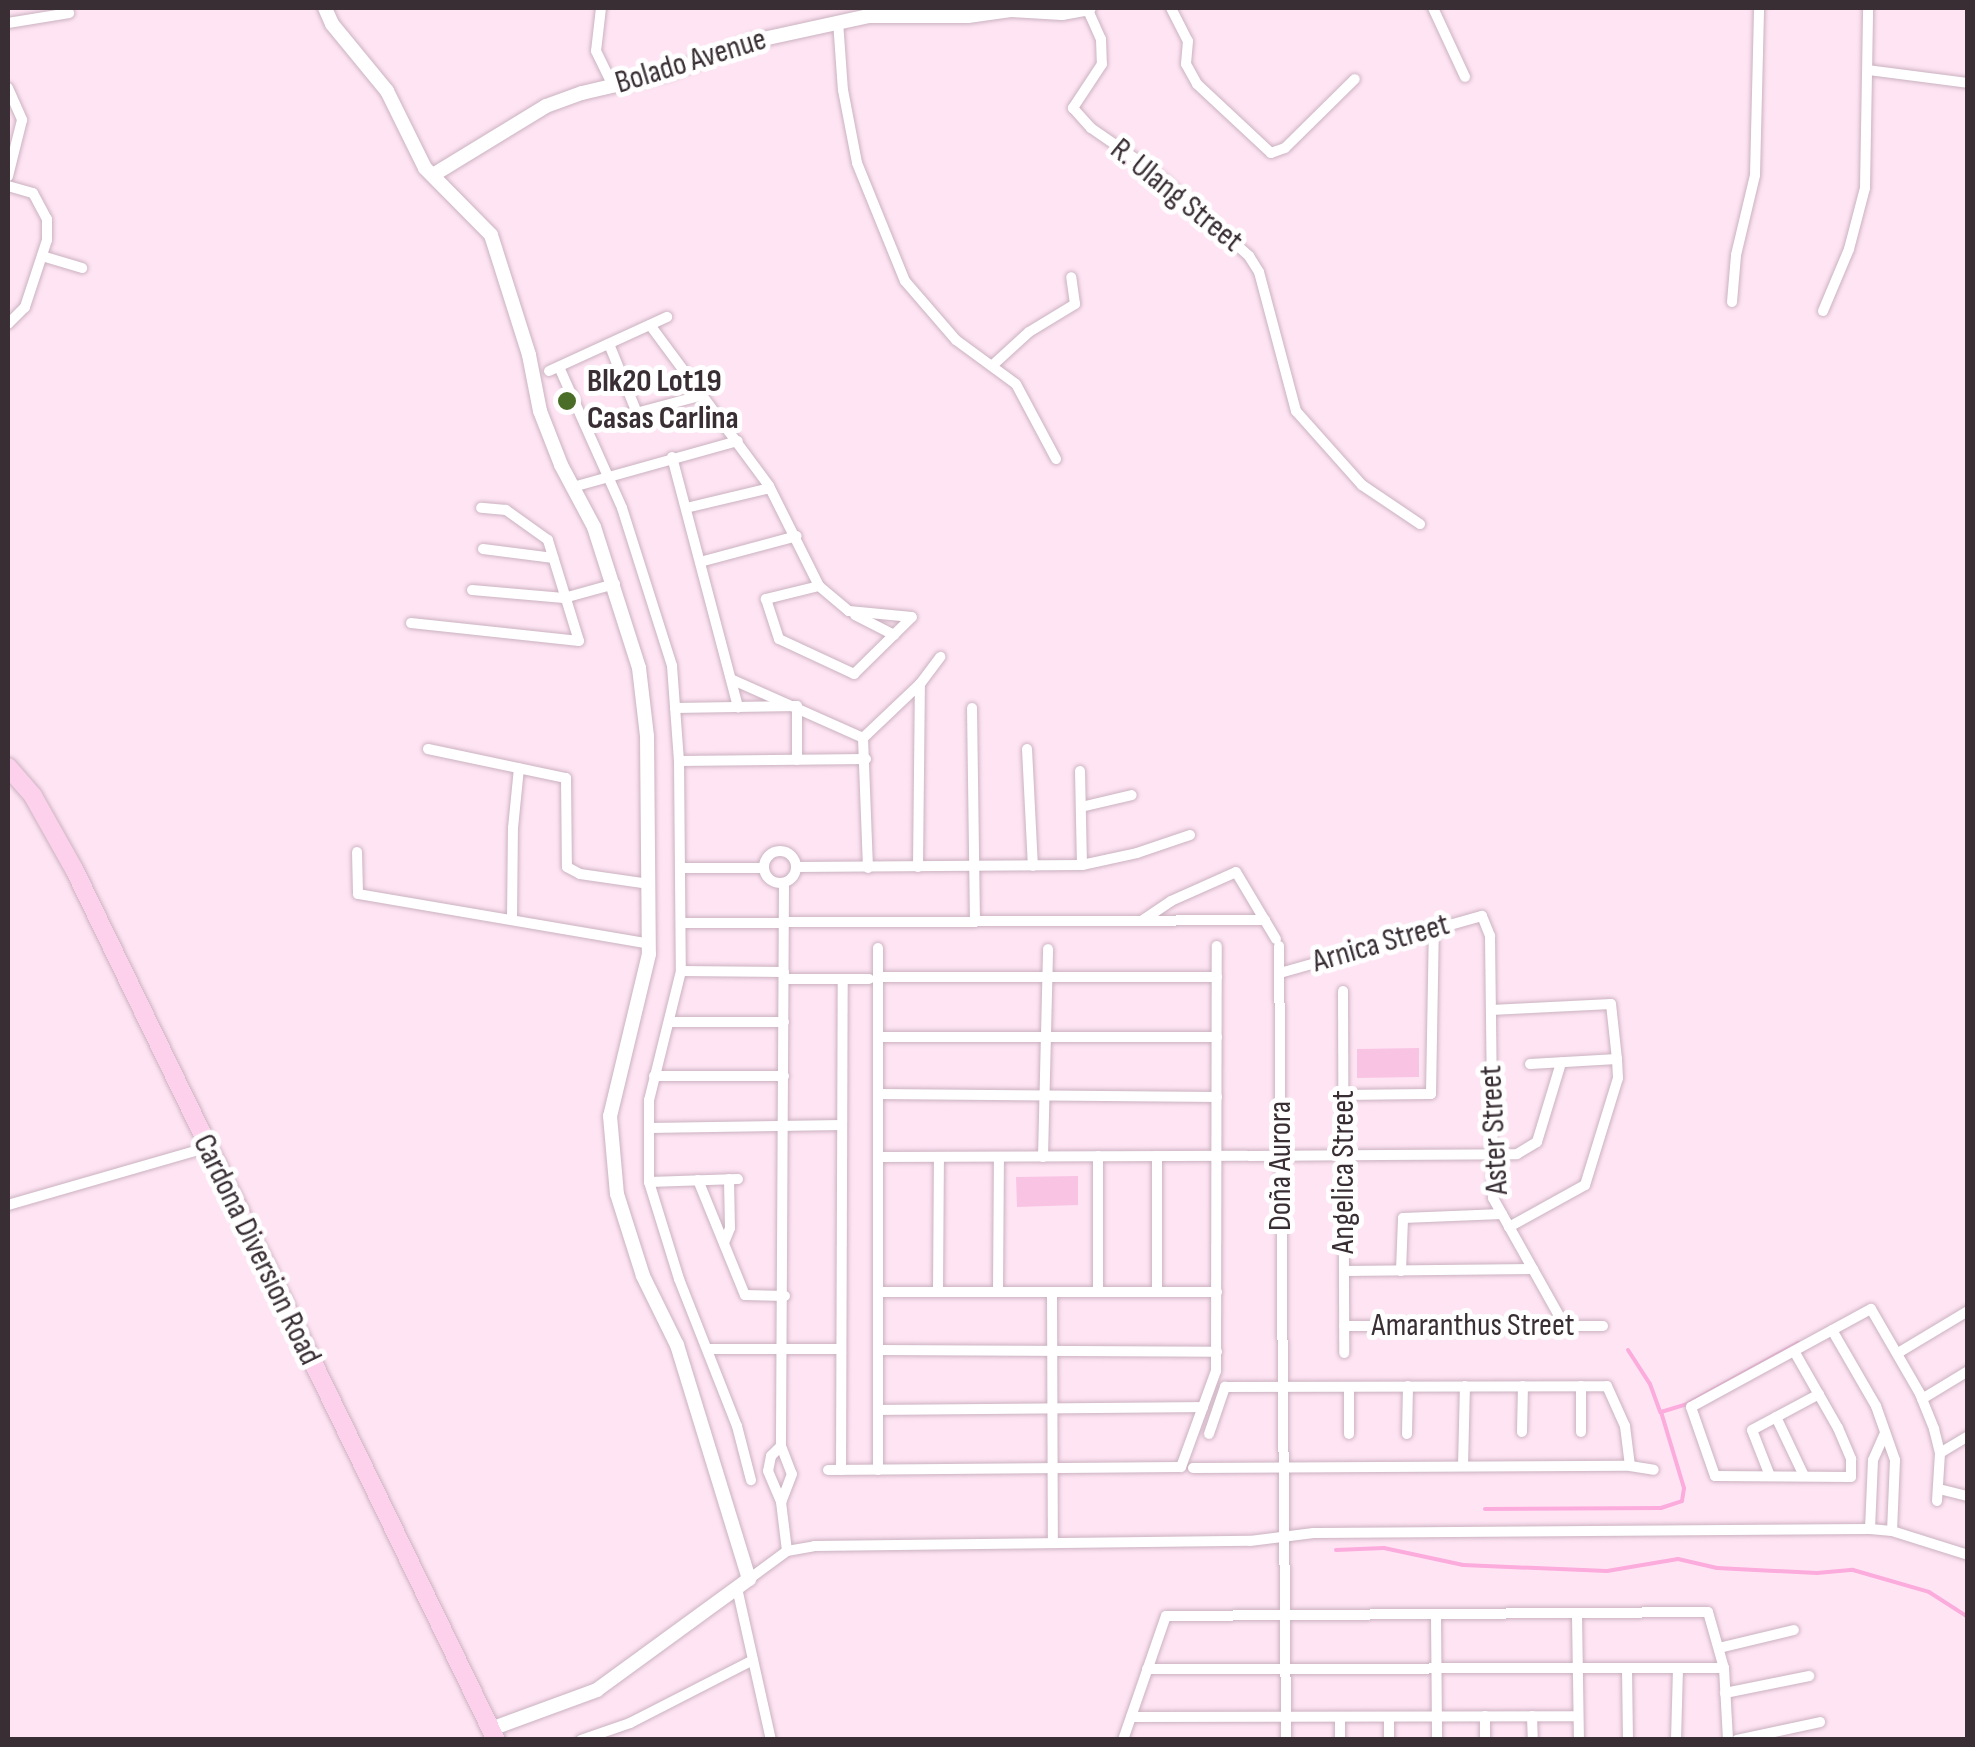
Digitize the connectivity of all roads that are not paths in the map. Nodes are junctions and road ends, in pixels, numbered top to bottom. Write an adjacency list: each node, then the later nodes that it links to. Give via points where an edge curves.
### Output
1 (325, 8): 19 (street, via 388,91)
2 (601, 8): 17 (street, via 596,51)
3 (1088, 8): 9 (street, Bolado Avenue); 43 (street, R. Ulang Street, via 1101,39 1102,64 1073,108 1249,256 1296,411 1362,486)
4 (1171, 8): 15 (street, via 1188,41 1186,64 1197,84 1271,153 1285,148)
5 (1433, 8): 14 (street)
6 (1759, 8): 25 (street, via 1754,175)
7 (1868, 8): 13 (street)
8 (46, 12): 10 (street); 12 (street)
9 (940, 12): 11 (street, Bolado Avenue)
10 (69, 13)
11 (838, 20): 17 (street, Bolado Avenue); 31 (street, via 842,90 858,163 906,281 956,340)
12 (8, 23)
13 (1868, 70): 16 (street); 26 (street, via 1865,188)
14 (1466, 76)
15 (1356, 78)
16 (1968, 83)
17 (613, 86): 19 (street, Bolado Avenue, via 546,106)
18 (8, 88): 20 (street, via 22,120)
19 (433, 175): 39 (street, via 491,235 540,412)
20 (8, 176)
21 (8, 186): 22 (street, via 33,194 48,219)
22 (42, 256): 23 (street); 28 (street, via 25,307)
23 (82, 268)
24 (1071, 277): 31 (street, via 1075,304 1028,332)
25 (1732, 302)
26 (1823, 311)
27 (667, 317): 29 (street)
28 (8, 324)
29 (650, 326): 30 (street); 32 (street)
30 (609, 344): 33 (street); 38 (street, via 554,369)
31 (994, 364): 37 (street, via 1034,410)
32 (702, 395): 33 (street); 35 (street)
33 (638, 412): 34 (street)
34 (621, 417)
35 (738, 441): 36 (street); 40 (street)
36 (672, 457): 38 (street); 42 (street)
37 (1056, 458)
38 (607, 475): 39 (street); 60 (street, via 649,587 672,666)
39 (572, 486): 48 (street)
40 (770, 488): 42 (street); 44 (street)
41 (481, 508): 46 (street, via 506,510 542,532)
42 (686, 508): 47 (street)
43 (1420, 524)
44 (796, 536): 47 (street); 49 (street)
45 (482, 549): 46 (street)
46 (553, 558): 51 (street)
47 (700, 562): 56 (street)
48 (615, 584): 51 (street); 84 (street, via 639,668 648,736)
49 (819, 586): 52 (street); 54 (street, via 766,600 779,639 854,674)
50 (472, 590): 51 (street)
51 (564, 598): 53 (street, via 579,642)
52 (848, 612): 54 (street); 54 (street, via 912,617)
53 (411, 623)
54 (894, 634)
55 (940, 657): 57 (street)
56 (732, 680): 58 (street); 59 (street)
57 (920, 684): 62 (street); 78 (street)
58 (796, 706): 59 (street); 62 (street); 66 (street)
59 (738, 707): 60 (street)
60 (675, 708): 67 (street)
61 (972, 708): 76 (street)
62 (863, 738): 65 (street)
63 (428, 749): 69 (street)
64 (1027, 749): 77 (street)
65 (866, 759): 66 (street); 82 (street)
66 (797, 760): 67 (street)
67 (679, 761): 79 (street)
68 (8, 767): 123 (main road, Cardona Diversion Road, via 33,796 74,870)
69 (520, 768): 84 (street, via 570,782 567,868); 86 (street)
70 (1080, 771): 72 (street)
71 (1132, 795): 72 (street)
72 (1081, 807): 75 (street)
73 (1190, 835): 75 (street)
74 (357, 852): 86 (street, via 358,894)
75 (1082, 865): 77 (street)
76 (974, 866): 77 (street); 78 (street); 89 (street)
77 (1032, 866)
78 (918, 867): 82 (street)
79 (680, 868): 80 (street); 90 (street)
80 (764, 868): 81 (street, via 767,857 780,851 790,854); 83 (street, via 769,879)
81 (796, 868): 82 (street); 83 (street)
82 (868, 868)
83 (784, 883): 91 (street)
84 (649, 884): 93 (street)
85 (1482, 916): 92 (street, Arnica Street); 105 (street, Aster Street, via 1490,936)
86 (512, 920): 93 (street)
87 (1265, 920): 88 (street); 88 (street, via 1236,872); 98 (street, Doña Aurora, via 1278,943)
88 (1142, 921): 89 (street)
89 (974, 922): 91 (street)
90 (682, 923): 91 (street); 97 (street)
91 (784, 923): 99 (street)
92 (1434, 930): 98 (street, Arnica Street); 118 (street, via 1431,1094)
93 (649, 944): 209 (street, via 610,1116 616,1194 676,1345)
94 (1217, 946): 100 (street)
95 (878, 948): 102 (street)
96 (1048, 949): 101 (street)
97 (680, 971): 99 (street); 106 (street)
98 (1280, 973): 129 (street, Doña Aurora)
99 (784, 976): 103 (street); 107 (street)
100 (1217, 976): 101 (street); 109 (street)
101 (1048, 977): 102 (street); 110 (street)
102 (874, 978): 103 (street); 108 (street)
103 (842, 979): 120 (street)
104 (1343, 991): 118 (street, Angelica Street)
105 (1490, 1010): 111 (street, via 1610,1004); 124 (street, Aster Street)
106 (669, 1022): 107 (street); 114 (street)
107 (784, 1022): 115 (street)
108 (878, 1037): 110 (street); 116 (street)
109 (1217, 1037): 110 (street); 119 (street)
110 (1048, 1038): 117 (street)
111 (1617, 1060): 112 (street); 138 (street, via 1618,1078 1585,1185)
112 (1561, 1063): 113 (street); 124 (street, via 1534,1148)
113 (1530, 1064)
114 (654, 1076): 115 (street); 122 (street)
115 (784, 1076): 121 (street)
116 (878, 1094): 117 (street); 131 (street)
117 (1047, 1095): 119 (street); 125 (street)
118 (1343, 1096): 130 (street, Angelica Street)
119 (1217, 1097): 128 (street)
120 (842, 1125): 121 (street); 158 (street)
121 (784, 1126): 122 (street); 150 (street)
122 (649, 1128): 135 (street)
123 (206, 1148): 136 (street); 234 (main road, Cardona Diversion Road)
124 (1491, 1155): 130 (street); 137 (street, Aster Street, via 1492,1198)
125 (1044, 1156): 126 (street); 133 (street)
126 (1098, 1156): 127 (street); 147 (street)
127 (1158, 1156): 128 (street); 148 (street)
128 (1217, 1156): 129 (street); 149 (street)
129 (1281, 1156): 130 (street); 171 (street, Doña Aurora)
130 (1344, 1156): 141 (street, Angelica Street)
131 (878, 1157): 132 (street); 143 (street)
132 (939, 1157): 133 (street); 144 (street)
133 (999, 1157): 145 (street)
134 (698, 1180): 135 (street); 139 (street); 139 (street, via 733,1179)
135 (650, 1182): 157 (street, via 678,1279)
136 (8, 1205)
137 (1502, 1214): 138 (street, Aster Street); 142 (street, via 1403,1218)
138 (1509, 1226): 140 (street, Aster Street)
139 (724, 1244): 150 (street, via 744,1295)
140 (1533, 1269): 142 (street); 154 (street, Aster Street)
141 (1344, 1271): 142 (street); 152 (street, Angelica Street)
142 (1402, 1271)
143 (878, 1292): 144 (street); 159 (street)
144 (938, 1292): 145 (street)
145 (998, 1292): 146 (street)
146 (1052, 1292): 147 (street); 160 (street)
147 (1098, 1292): 148 (street)
148 (1157, 1292): 149 (street)
149 (1217, 1292): 162 (street)
150 (784, 1296): 156 (street)
151 (1968, 1311): 164 (street)
152 (1344, 1326): 154 (street, Amaranthus Street); 163 (street, Angelica Street)
153 (1603, 1326): 154 (street, Amaranthus Street)
154 (1566, 1328)
155 (1832, 1330): 161 (street); 164 (street, via 1871,1309); 180 (street)
156 (784, 1348): 157 (street); 158 (street); 185 (street)
157 (709, 1349): 198 (street)
158 (842, 1349): 193 (street)
159 (878, 1350): 160 (street); 176 (street)
160 (1052, 1350): 162 (street); 175 (street)
161 (1794, 1351): 172 (street); 196 (street, via 1691,1406 1715,1476)
162 (1217, 1352): 174 (street)
163 (1344, 1353)
164 (1898, 1353): 173 (street)
165 (1968, 1371): 173 (street)
166 (1349, 1386): 167 (street); 171 (street); 182 (street)
167 (1408, 1386): 168 (street); 183 (street)
168 (1465, 1386): 169 (street); 187 (street)
169 (1522, 1386): 170 (street); 178 (street)
170 (1581, 1386): 179 (street); 188 (street, via 1607,1386 1616,1399)
171 (1282, 1387): 181 (street, via 1225,1387); 189 (street, Doña Aurora)
172 (1819, 1394): 177 (street); 197 (street, via 1851,1460 1850,1476)
173 (1922, 1399): 186 (street)
174 (1203, 1407): 175 (street); 190 (street, via 1181,1467)
175 (1052, 1408): 176 (street); 190 (street)
176 (878, 1410): 194 (street)
177 (1776, 1417): 196 (street, via 1752,1430); 197 (street)
178 (1522, 1432)
179 (1581, 1432)
180 (1885, 1432): 199 (street, via 1873,1460); 200 (street, via 1895,1460)
181 (1209, 1434)
182 (1349, 1434)
183 (1407, 1434)
184 (1968, 1436): 186 (street)
185 (781, 1446): 202 (street, via 792,1474); 202 (street, via 768,1471)
186 (1940, 1453): 201 (street, via 1938,1494)
187 (1463, 1466): 188 (street); 189 (street)
188 (1630, 1466): 195 (street)
189 (1283, 1467): 191 (street); 205 (street, Doña Aurora)
190 (1052, 1468): 194 (street); 206 (street)
191 (1193, 1468)
192 (828, 1470): 193 (street)
193 (841, 1470): 194 (street)
194 (878, 1470)
195 (1654, 1470)
196 (1770, 1476): 197 (street)
197 (1804, 1476)
198 (751, 1480)
199 (1872, 1486): 200 (street); 203 (street)
200 (1893, 1488): 204 (street)
201 (1968, 1496)
202 (781, 1502): 207 (street)
203 (1870, 1529): 204 (street); 205 (street)
204 (1892, 1531): 208 (street)
205 (1284, 1537): 206 (street); 212 (street, Doña Aurora)
206 (1053, 1542): 207 (street)
207 (787, 1551): 209 (street)
208 (1968, 1554)
209 (743, 1583): 215 (street); 234 (street, via 597,1690)
210 (1576, 1615): 211 (street); 214 (street, via 1708,1612); 216 (street)
211 (1436, 1616): 212 (street); 220 (street)
212 (1285, 1618): 218 (street, via 1166,1616); 222 (street, Doña Aurora)
213 (1794, 1630): 214 (street)
214 (1718, 1648): 217 (street)
215 (753, 1660): 235 (street); 236 (street)
216 (1577, 1668): 220 (street); 221 (street); 227 (street)
217 (1724, 1668): 219 (street); 224 (street)
218 (1146, 1669): 222 (street); 228 (street)
219 (1678, 1669): 221 (street); 246 (street)
220 (1437, 1670): 222 (street); 229 (street)
221 (1627, 1670): 245 (street)
222 (1285, 1671): 230 (street, Doña Aurora)
223 (1809, 1676): 224 (street)
224 (1726, 1693): 247 (street)
225 (1485, 1716): 226 (street); 229 (street); 242 (street)
226 (1532, 1716): 227 (street); 243 (street)
227 (1578, 1716): 244 (street)
228 (1131, 1717): 230 (street); 237 (street)
229 (1437, 1717): 232 (street); 241 (street)
230 (1286, 1718): 231 (street); 238 (street, Doña Aurora)
231 (1340, 1718): 232 (street); 239 (street)
232 (1389, 1718): 240 (street)
233 (1820, 1722): 248 (street)
234 (494, 1734)
235 (581, 1740)
236 (771, 1740)
237 (1123, 1740)
238 (1286, 1740)
239 (1340, 1740)
240 (1388, 1740)
241 (1437, 1740)
242 (1485, 1740)
243 (1533, 1740)
244 (1579, 1740)
245 (1628, 1740)
246 (1676, 1740)
247 (1728, 1740)
248 (1737, 1740)

